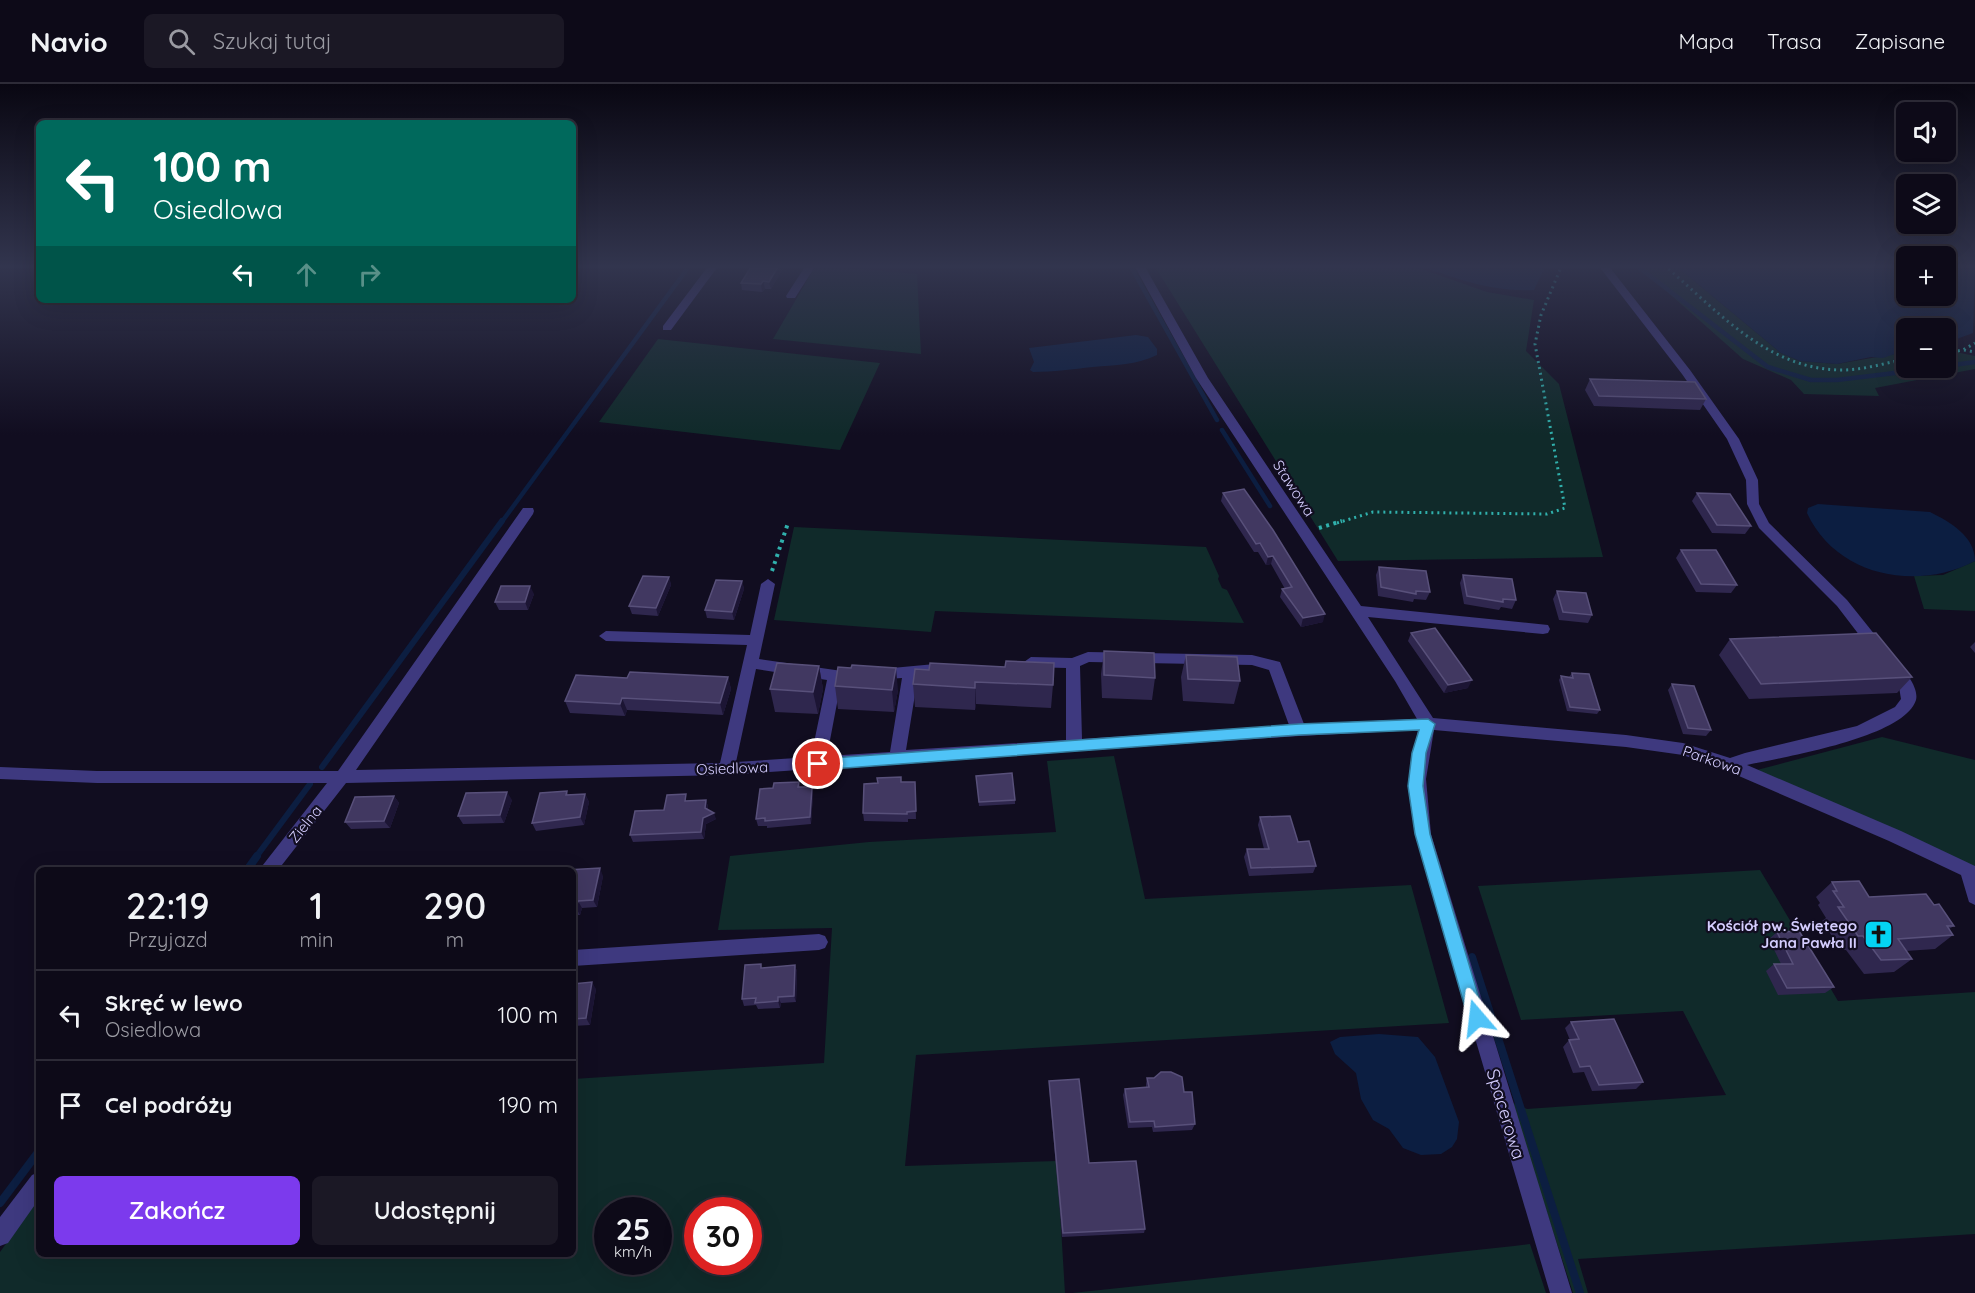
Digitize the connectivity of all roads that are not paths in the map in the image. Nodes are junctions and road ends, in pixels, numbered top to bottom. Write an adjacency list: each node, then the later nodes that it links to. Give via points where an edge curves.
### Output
1 (672, 321): 4 (street)
2 (1170, 321): 7 (street, Stawowa, via 1202,378)
3 (1647, 321): 22 (street, via 1733,439 1752,480 1753,504 1764,525 1842,603 1906,684 1909,698 1903,711 1877,725)
4 (667, 328)
5 (528, 512): 25 (street, Zielna)
6 (768, 584): 10 (street)
7 (1356, 611): 8 (street); 17 (street, Stawowa)
8 (1543, 629)
9 (606, 636): 10 (street)
10 (755, 640): 12 (street)
11 (1031, 662): 13 (street)
12 (750, 663): 16 (street); 23 (street)
13 (1073, 663): 18 (street, via 1088,657 1112,657 1252,660 1275,666); 19 (street)
14 (951, 668): 15 (street)
15 (911, 670): 16 (street, via 849,678); 20 (street)
16 (835, 675): 21 (street)
17 (1428, 724): 18 (street, Osiedlowa); 22 (street, Parkowa, via 1626,741 1683,749); 33 (street, Spacerowa, via 1415,786 1423,834)
18 (1299, 730): 19 (street, Osiedlowa)
19 (1074, 746): 20 (street, Osiedlowa)
20 (897, 759): 21 (street, Osiedlowa)
21 (818, 764): 23 (street, Osiedlowa)
22 (1731, 765): 27 (street, Parkowa)
23 (727, 769): 25 (street, Osiedlowa)
24 (0, 773): 25 (street, Osiedlowa)
25 (342, 777): 26 (street, Zielna)
26 (270, 867)
27 (1971, 872): 28 (street)
28 (1975, 897)
29 (819, 942): 30 (street)
30 (576, 958)
31 (36, 1186): 32 (street)
32 (0, 1235)
33 (1561, 1293)

